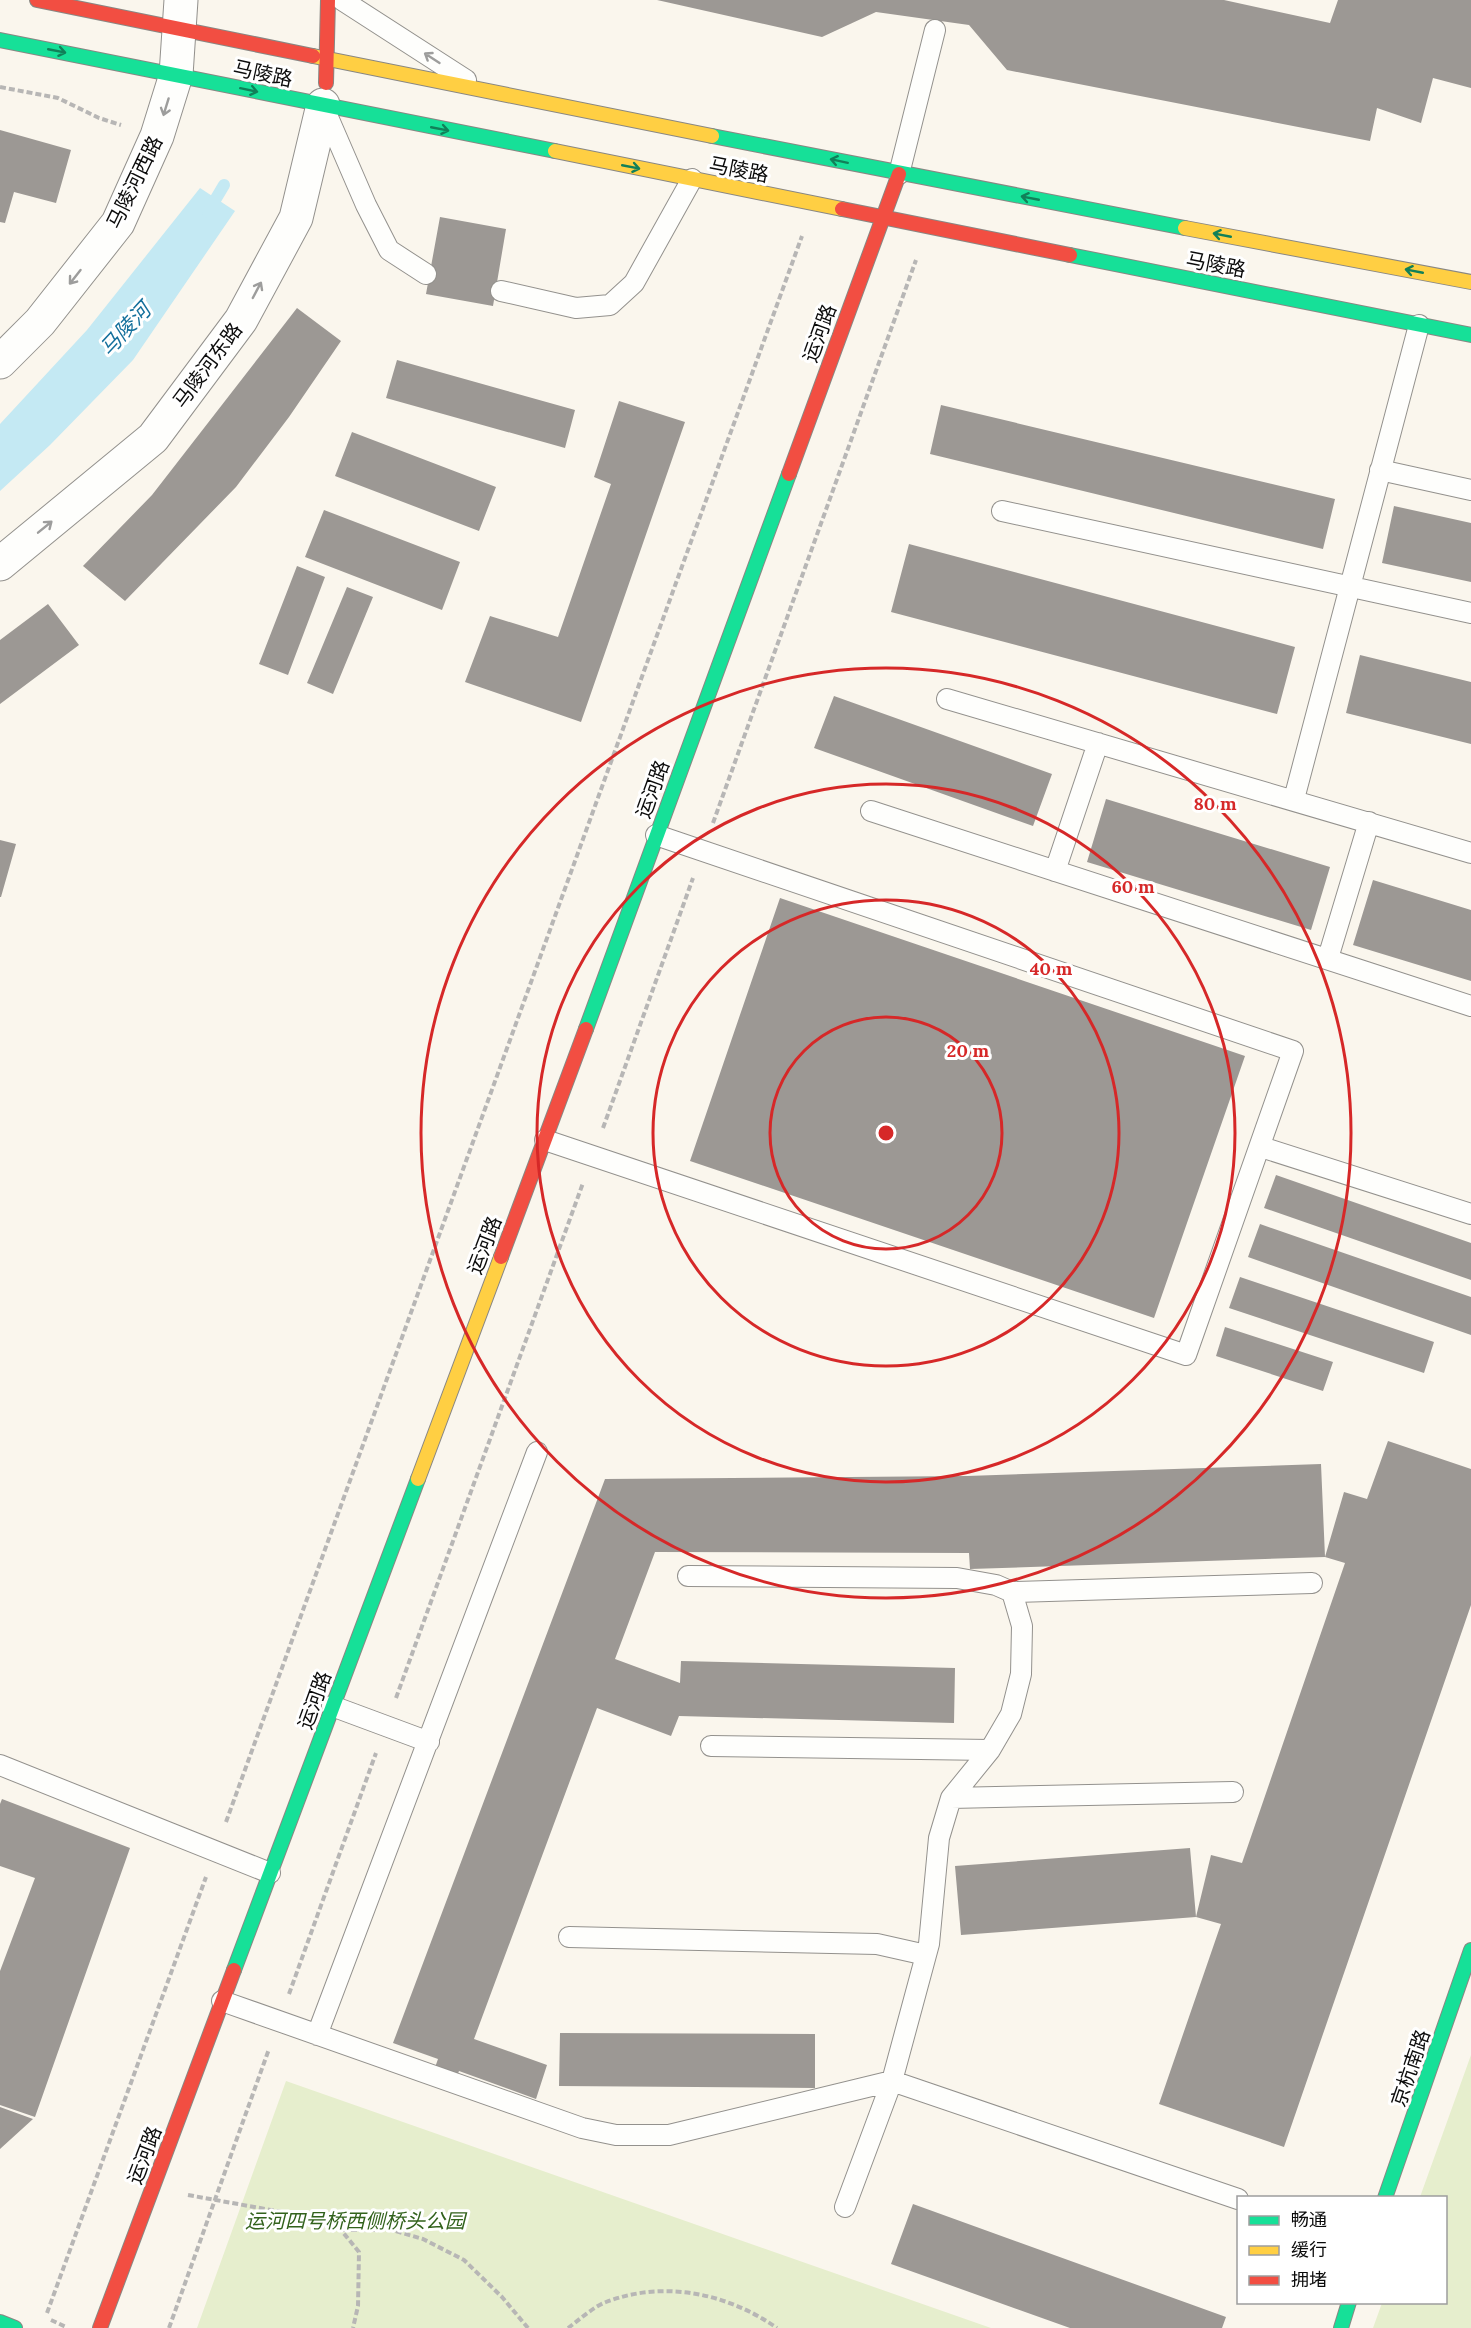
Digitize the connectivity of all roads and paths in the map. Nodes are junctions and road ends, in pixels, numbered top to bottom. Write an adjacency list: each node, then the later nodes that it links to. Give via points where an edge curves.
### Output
1 (37, 0): 4 (street, 马陵路)
2 (328, 0): 7 (street)
3 (342, 0): 10 (lane, one-way to 3)
4 (180, 15): 7 (street, 马陵路); 8 (street, 马陵河西路)
5 (935, 30): 13 (lane)
6 (0, 40): 8 (street, 马陵路, one-way to 8)
7 (328, 60): 10 (street, 马陵路); 11 (street)
8 (176, 75): 11 (street, 马陵路, one-way to 11); 12 (street, 马陵河西路, one-way to 12)
9 (0, 87): 12 (path, via 58,98 99,118)
10 (481, 89): 13 (street, 马陵路, one-way to 10)
11 (323, 105): 14 (street, 马陵路, one-way to 14); 18 (lane, via 389,250); 27 (street, 马陵河东路, one-way to 11, via 153,438 242,320 296,218)
12 (157, 136): 23 (street, 马陵河西路, one-way to 23, via 118,223 40,322)
13 (899, 174): 16 (street, 运河路); 19 (street, 马陵路, one-way to 13)
14 (692, 179): 15 (street, 马陵路); 20 (lane, via 634,283 610,305 576,308)
15 (814, 204): 16 (street, 马陵路); 57 (path)
16 (882, 218): 17 (street, 马陵路); 35 (street, 运河路)
17 (928, 226): 21 (street, 马陵路); 36 (path)
18 (426, 274)
19 (1471, 282)
20 (501, 291)
21 (1419, 325): 22 (street, 马陵路); 24 (lane)
22 (1471, 335)
23 (0, 362)
24 (1380, 470): 25 (lane); 28 (lane)
25 (1471, 490)
26 (1002, 511): 28 (lane)
27 (0, 564)
28 (1350, 586): 29 (lane); 32 (lane)
29 (1471, 613)
30 (947, 699): 31 (lane)
31 (1098, 743): 32 (lane); 38 (lane)
32 (1294, 799): 34 (lane)
33 (872, 811): 38 (lane)
34 (1369, 822): 37 (lane); 39 (lane)
35 (656, 835): 36 (lane); 41 (street, 运河路)
36 (703, 851): 42 (lane, via 1293,1051); 43 (path)
37 (1471, 853)
38 (1055, 871): 39 (lane)
39 (1328, 958): 40 (lane)
40 (1471, 1006)
41 (545, 1140): 43 (lane); 49 (street, 运河路)
42 (1261, 1147): 43 (lane, via 1186,1355); 44 (lane)
43 (592, 1156): 50 (path)
44 (1471, 1214)
45 (537, 1452): 51 (lane)
46 (688, 1576): 48 (lane, via 957,1578)
47 (1312, 1582): 48 (lane)
48 (1012, 1592): 53 (lane, via 1022,1626 1021,1674 1011,1714)
49 (332, 1706): 50 (lane); 58 (street, 运河路)
50 (386, 1726): 51 (lane); 63 (path)
51 (429, 1742): 64 (lane)
52 (711, 1746): 53 (lane)
53 (990, 1750): 56 (lane)
54 (0, 1765): 57 (lane)
55 (1233, 1792): 56 (lane)
56 (951, 1798): 61 (lane, via 939,1838)
57 (216, 1850): 58 (lane); 75 (path, via 45,2318)
58 (270, 1873): 62 (street, 运河路)
59 (569, 1937): 61 (lane, via 877,1944)
60 (1471, 1950): 67 (street, 京杭南路)
61 (926, 1955): 65 (lane)
62 (222, 2001): 63 (lane); 66 (street, 运河路)
63 (279, 2021): 64 (lane); 69 (path)
64 (317, 2035): 65 (lane, via 582,2128 616,2135 669,2135)
65 (892, 2080): 68 (lane); 70 (lane)
66 (152, 2188): 69 (path); 76 (street, 运河路)
67 (1386, 2196)
68 (1237, 2198)
69 (216, 2200): 71 (path, via 292,2214); 77 (path)
70 (845, 2207)
71 (341, 2230): 78 (path, via 359,2252 358,2306); 79 (path, via 392,2230 423,2239 464,2260)
72 (1348, 2304): 82 (street)
73 (0, 2322): 74 (street)
74 (15, 2328)
75 (69, 2328)
76 (100, 2328)
77 (170, 2328)
78 (353, 2328)
79 (528, 2328)
80 (568, 2328): 81 (path, via 605,2302 649,2292 691,2292 736,2304)
81 (777, 2328)
82 (1341, 2328)

